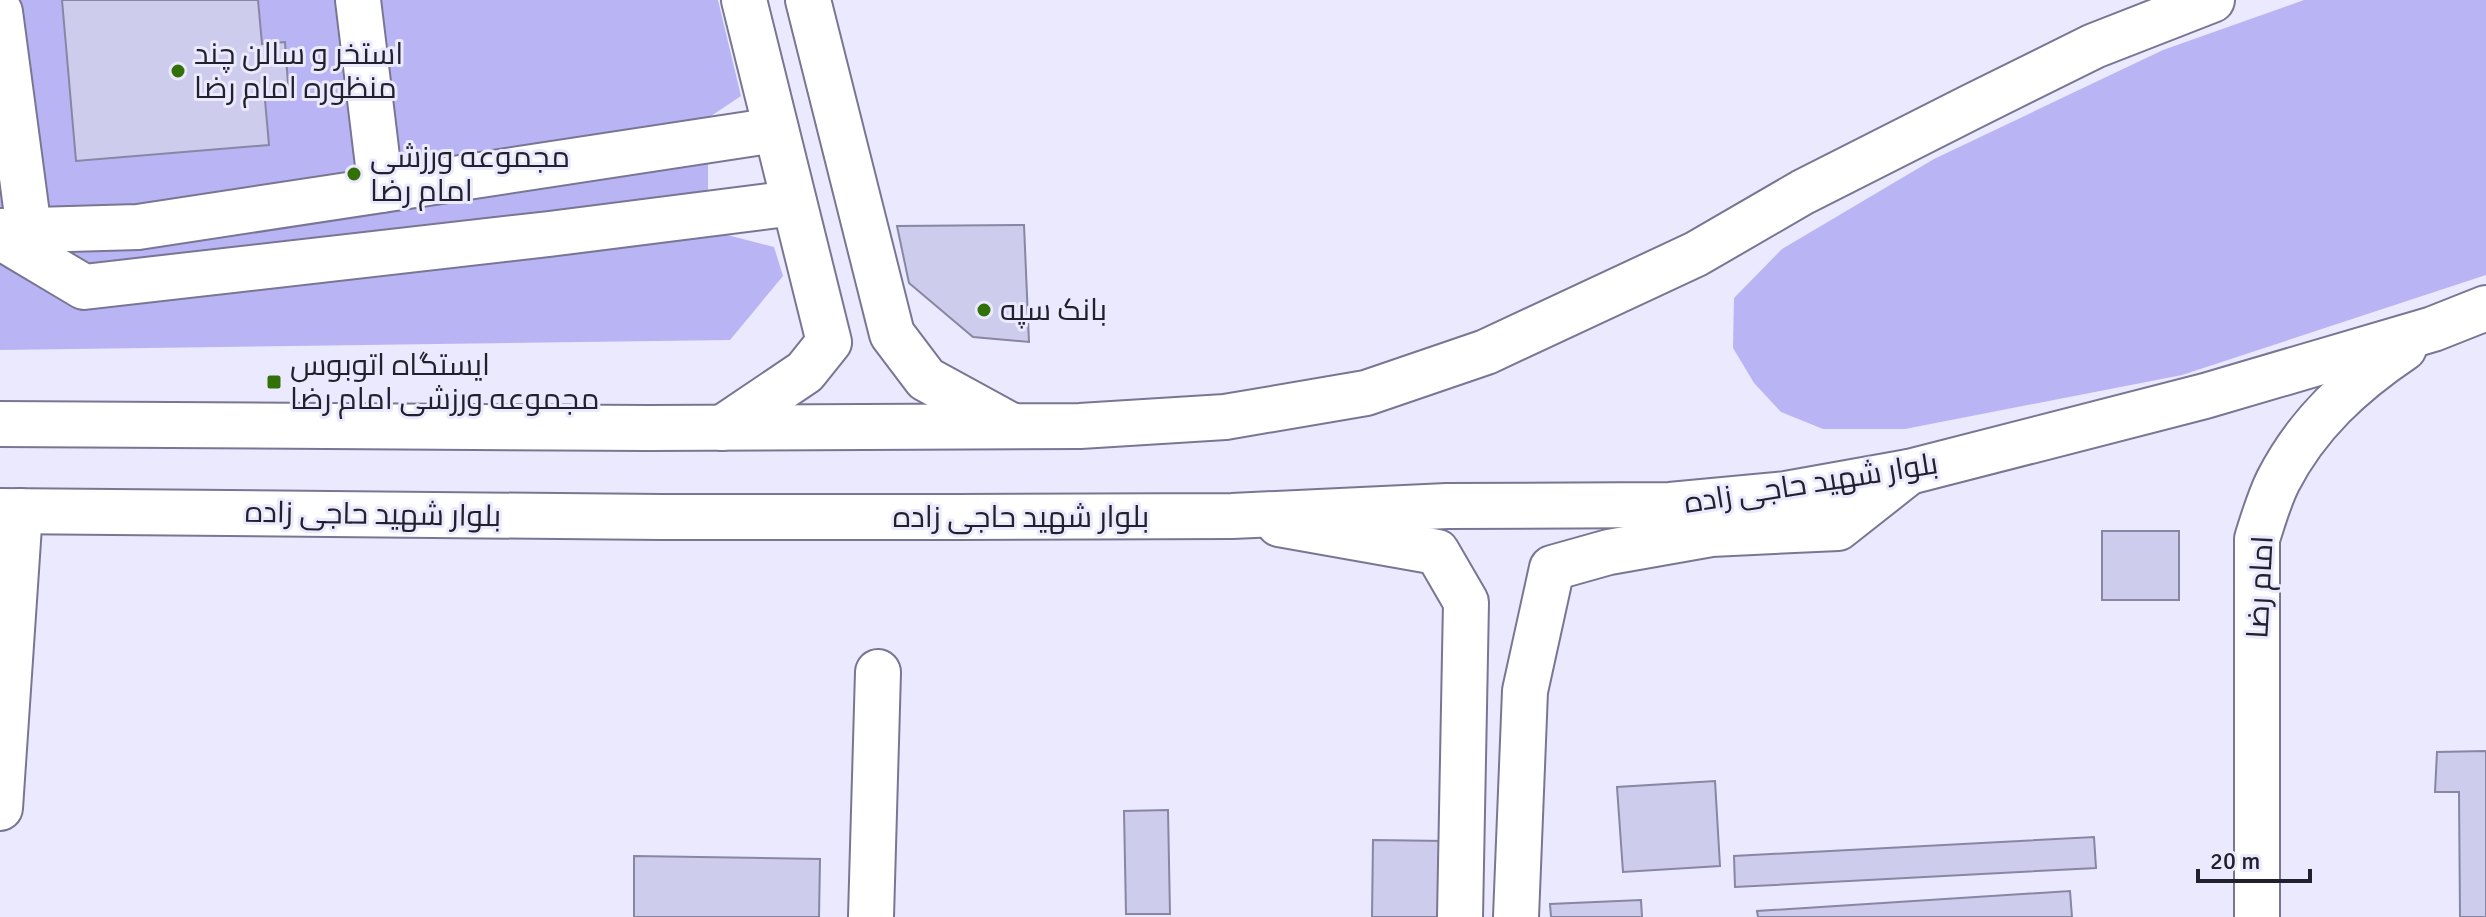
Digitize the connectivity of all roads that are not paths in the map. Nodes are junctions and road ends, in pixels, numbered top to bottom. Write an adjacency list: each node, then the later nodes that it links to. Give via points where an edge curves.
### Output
1 (358, 0): 7 (main road)
2 (744, 0): 6 (main road)
3 (808, 0): 12 (main road, via 892,334 926,379)
4 (2212, 0): 12 (main road, via 2094,46 1803,192 1696,254 1486,352 1366,393 1225,417)
5 (0, 12): 9 (main road)
6 (776, 130): 7 (main road); 8 (main road)
7 (381, 190): 9 (main road, via 138,227)
8 (794, 203): 9 (main road, via 84,287); 13 (main road, via 829,342 805,372)
9 (10, 233)
10 (2465, 323): 14 (main road, بلوار شهید حاجی زاده); 22 (main road, امام رضا, via 2369,372 2303,438 2276,483 2257,539)
11 (0, 422): 13 (main road)
12 (1012, 426): 13 (main road)
13 (722, 428)
14 (1909, 472): 16 (main road, بلوار شهید حاجی زاده, via 1786,494 1670,505 1447,506); 21 (main road, via 1838,528 1711,534 1552,568 1525,691)
15 (10, 511): 16 (main road, بلوار شهید حاجی زاده); 18 (main road)
16 (1232, 516): 20 (main road, via 1437,552 1466,602)
17 (878, 672): 19 (main road)
18 (0, 808)
19 (871, 917)
20 (1460, 917)
21 (1516, 917)
22 (2257, 917)

